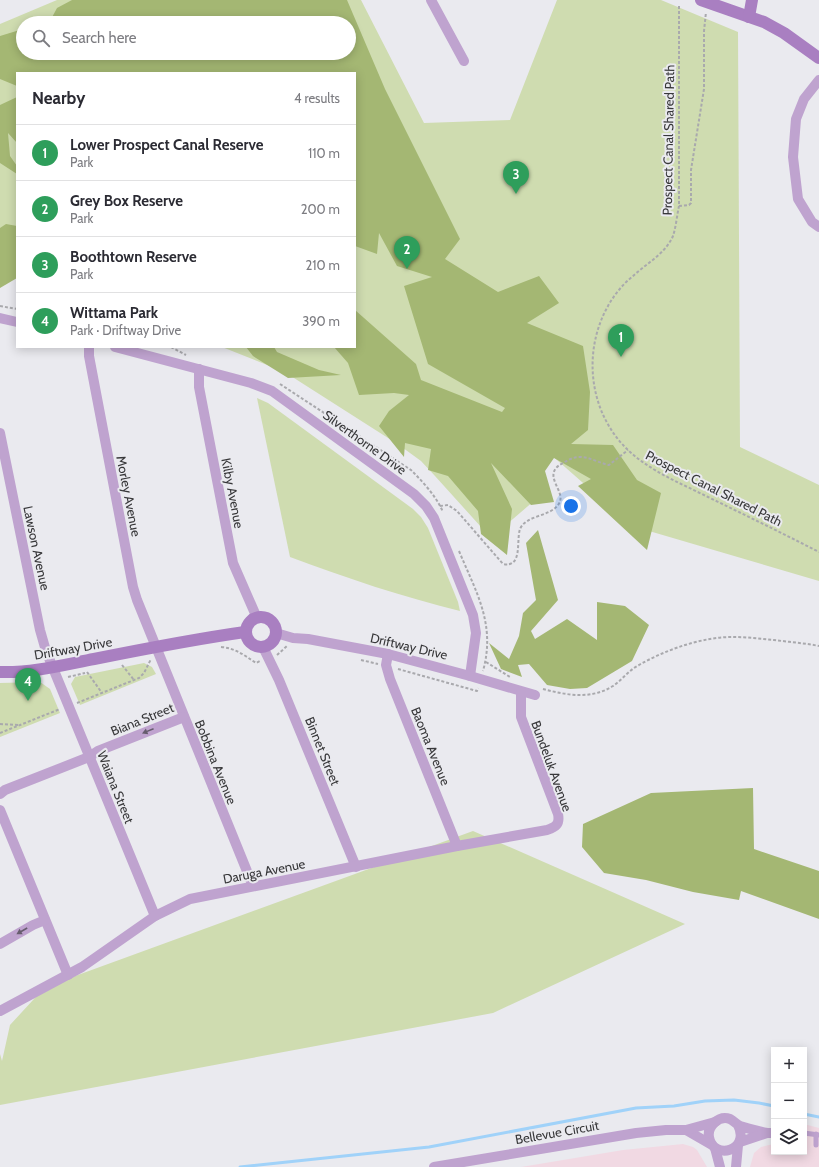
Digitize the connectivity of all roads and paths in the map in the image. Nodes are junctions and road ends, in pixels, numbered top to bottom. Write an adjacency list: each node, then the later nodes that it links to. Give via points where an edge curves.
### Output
1 (431, 0): 8 (street)
2 (701, 0): 6 (street)
3 (752, 0): 6 (street)
4 (679, 6): 10 (path, Prospect Canal Shared Path)
5 (706, 15): 10 (path, via 704,89 691,170 691,203)
6 (750, 17): 7 (street, via 784,33)
7 (819, 58)
8 (464, 61)
9 (819, 80): 11 (street, via 804,99 796,119 793,157 798,199 812,222)
10 (679, 206): 20 (path, Prospect Canal Shared Path, via 673,236 651,262 621,287 608,305 596,331 591,368 594,392 606,422 615,437)
11 (819, 227)
12 (0, 306): 13 (path)
13 (16, 310)
14 (0, 318): 15 (street)
15 (16, 322)
16 (89, 348): 27 (street, Morley Avenue, via 133,587)
17 (119, 348): 18 (street, Silverthorne Drive)
18 (199, 369): 23 (street, Kilby Avenue, via 199,387 233,564); 36 (street, Silverthorne Drive, via 272,390 414,494 426,506 440,531 473,615 476,634)
19 (0, 433): 33 (street, Lawson Avenue, via 40,630)
20 (628, 450): 21 (path, via 609,465 586,457 571,458 558,465 553,473 561,500 551,511 524,524 520,530 517,558 508,565 503,564 457,511 448,505); 22 (path, Prospect Canal Shared Path, via 643,463 674,480)
21 (440, 506)
22 (819, 552)
23 (256, 618): 24 (street, via 247,626); 25 (street, via 262,617 270,621)
24 (245, 632): 27 (street, Driftway Drive); 28 (street, via 250,642)
25 (276, 633): 28 (street, via 274,640); 29 (street, Driftway Drive)
26 (819, 646): 40 (path, via 753,638 710,639 638,665 613,686 597,693 577,696)
27 (156, 647): 33 (street, Driftway Drive); 43 (street, Bobbina Avenue)
28 (263, 647): 52 (street, Binnet Street)
29 (388, 654): 36 (street, Driftway Drive); 51 (street, Baoma Avenue, via 386,666 390,679)
30 (151, 659): 38 (path, via 144,674)
31 (486, 662): 37 (path)
32 (122, 665): 38 (path)
33 (53, 667): 34 (street, Driftway Drive); 42 (street, Waiana Street)
34 (0, 672)
35 (87, 672): 41 (path)
36 (470, 676): 39 (street, Driftway Drive)
37 (512, 678)
38 (134, 680): 41 (path)
39 (521, 692): 40 (street, Driftway Drive); 50 (street, Bundeluk Avenue, via 521,718 558,814)
40 (537, 692)
41 (102, 693): 42 (path)
42 (68, 705): 45 (path); 47 (street, Waiana Street)
43 (184, 717): 47 (street, Biana Street, one-way to 47, via 98,751); 53 (street, Bobbina Avenue)
44 (0, 724): 45 (path)
45 (20, 725): 46 (path)
46 (0, 733)
47 (89, 757): 48 (street, Biana Street); 54 (street, Waiana Street)
48 (0, 794)
49 (0, 810): 55 (street)
50 (558, 824): 51 (street, Daruga Avenue, via 547,830)
51 (457, 846): 52 (street, Daruga Avenue)
52 (356, 867): 53 (street, Daruga Avenue)
53 (253, 886): 54 (street, Daruga Avenue, via 190,899)
54 (155, 916): 57 (street, Daruga Avenue)
55 (45, 920): 56 (street, one-way to 56); 57 (street)
56 (0, 944)
57 (68, 975): 58 (street, Daruga Avenue)
58 (0, 1011)
59 (715, 1122): 60 (street, via 730,1119); 61 (street, Bellevue Circuit); 67 (street, via 709,1131)
60 (738, 1125): 62 (street); 65 (street, via 741,1135)
61 (686, 1130): 67 (street, Bellevue Circuit); 68 (street, Bellevue Circuit, via 636,1133)
62 (770, 1133): 65 (street)
63 (807, 1133): 64 (lane)
64 (817, 1135): 66 (lane)
65 (739, 1144): 67 (street, via 730,1150 720,1150); 70 (street)
66 (816, 1145)
67 (714, 1146): 69 (street)
68 (434, 1167)
69 (720, 1167)
70 (736, 1167)

